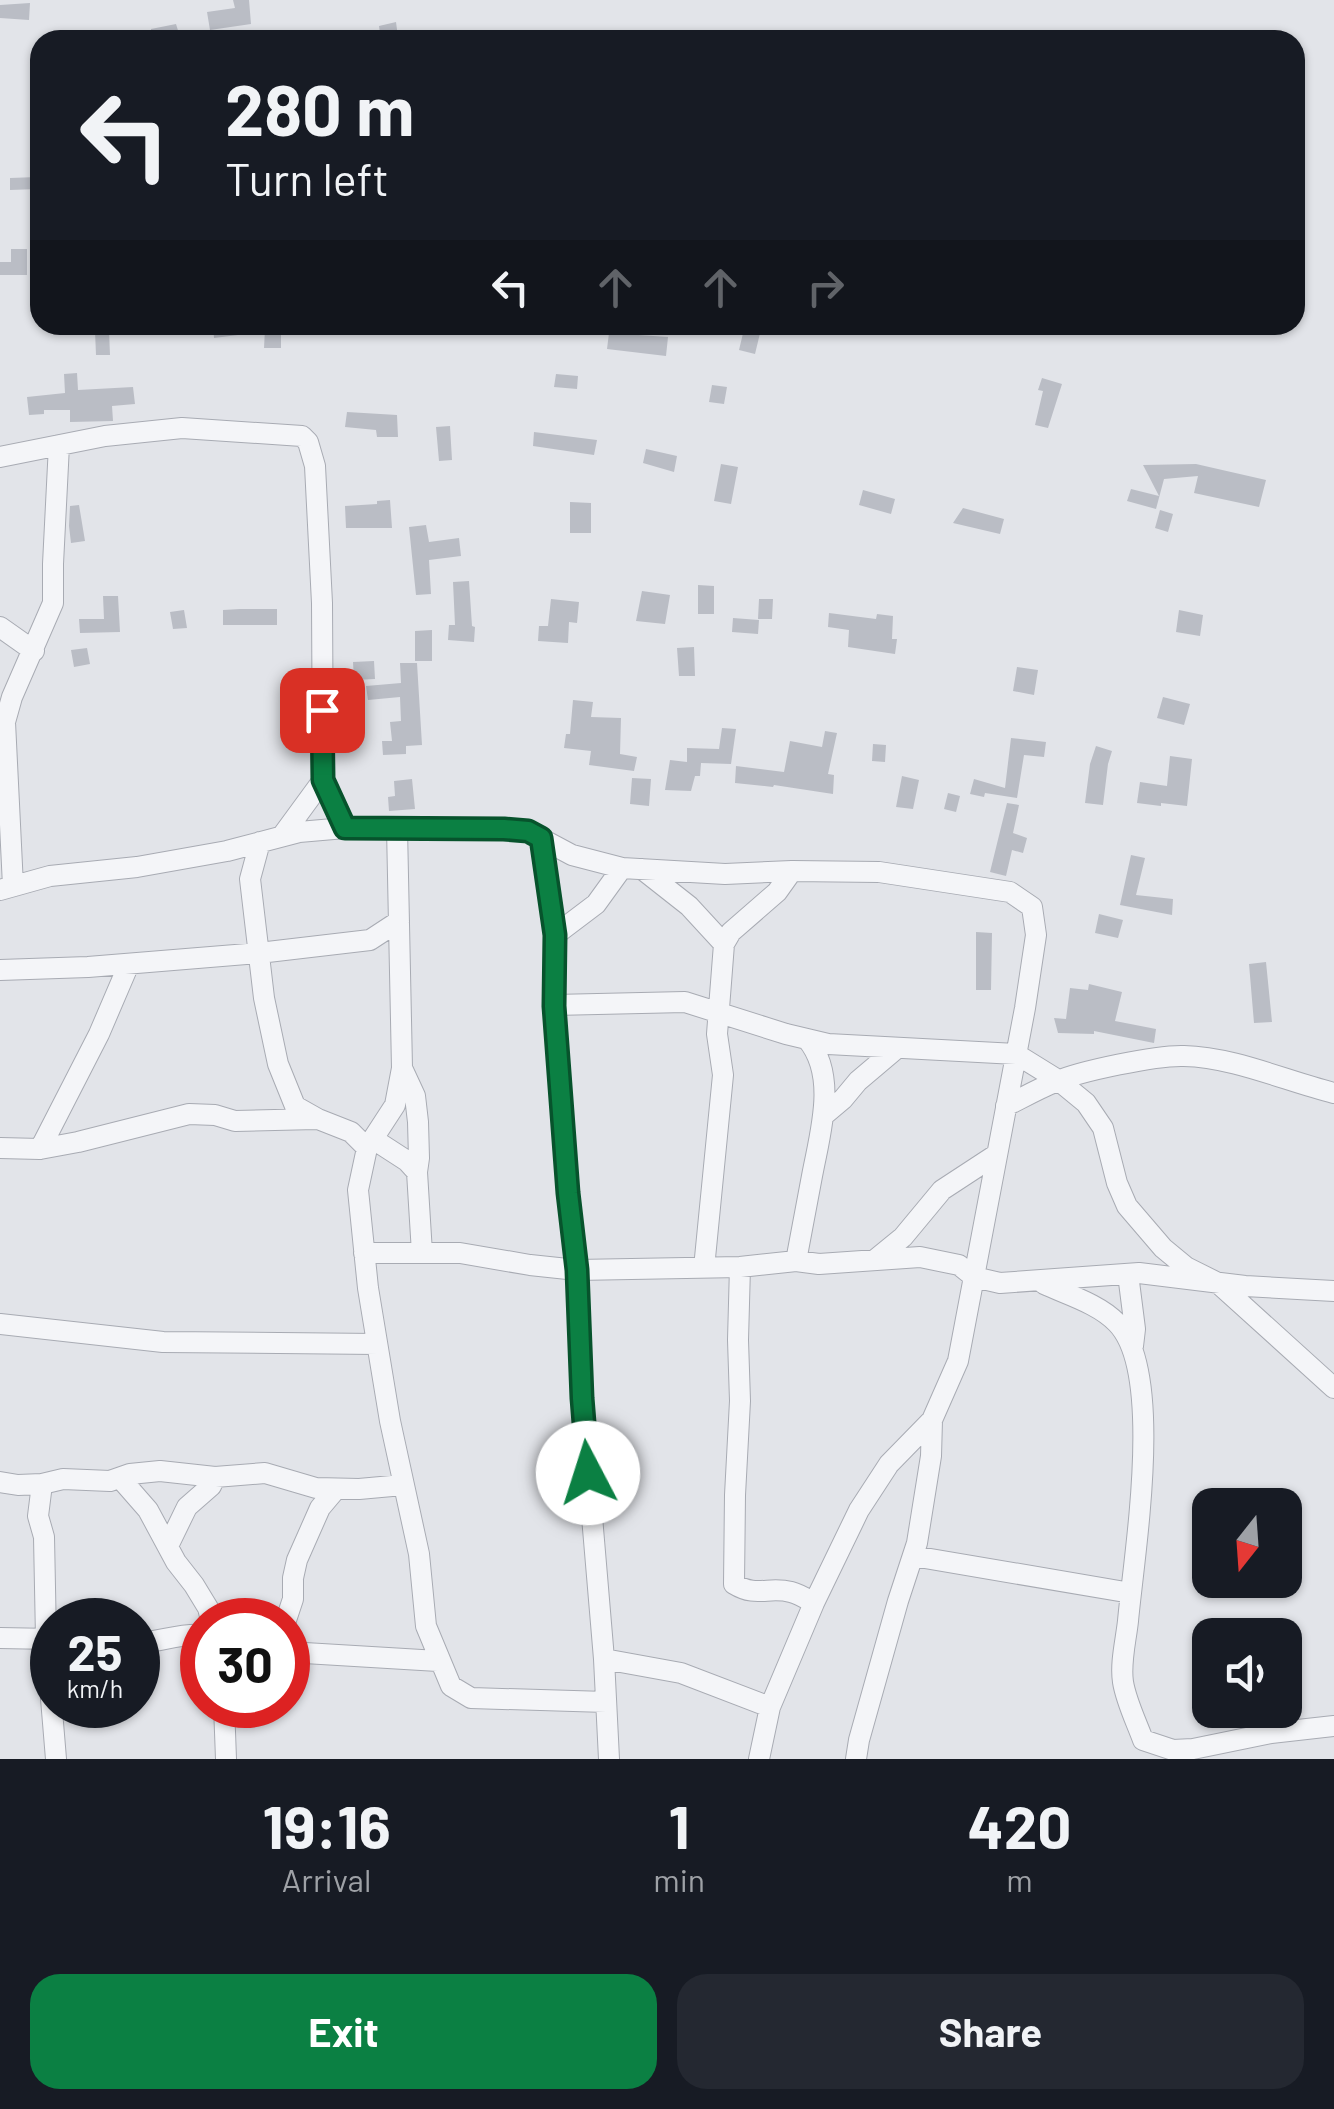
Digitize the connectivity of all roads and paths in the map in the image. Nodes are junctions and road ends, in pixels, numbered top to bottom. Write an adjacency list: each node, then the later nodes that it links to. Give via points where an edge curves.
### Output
1 (60, 445): 2 (street); 4 (street, via 53,603); 6 (street, via 182,428 302,436 308,442 321,584)
2 (0, 457)
3 (0, 628): 4 (street)
4 (34, 651): 5 (street, via 12,697)
5 (3, 760): 16 (street)
6 (323, 780): 7 (street); 9 (street)
7 (345, 828): 8 (street); 9 (street)
8 (396, 828): 10 (street, via 504,829); 17 (street)
9 (282, 836): 11 (street)
10 (541, 838): 13 (street, via 572,855); 18 (street)
11 (260, 842): 12 (street); 15 (street)
12 (227, 851): 15 (street); 16 (street)
13 (632, 869): 14 (street); 18 (street); 20 (street, via 689,906)
14 (792, 871): 20 (street); 29 (street, via 898,875 1010,892 1032,906 1036,935)
15 (250, 880): 22 (street)
16 (6, 888)
17 (399, 921): 19 (street); 21 (street)
18 (555, 935): 25 (street)
19 (370, 940): 21 (street); 22 (street)
20 (724, 944): 26 (street)
21 (400, 951): 30 (street)
22 (259, 954): 23 (street); 35 (street, via 278,1064 295,1106)
23 (129, 964): 24 (street); 38 (street)
24 (0, 970)
25 (554, 1006): 26 (street, via 685,1002); 47 (street)
26 (720, 1011): 27 (street); 46 (street, via 723,1076)
27 (807, 1038): 28 (street); 34 (street, via 823,1073)
28 (897, 1048): 29 (street); 34 (street)
29 (1016, 1054): 31 (street); 33 (street)
30 (402, 1068): 36 (street, via 395,1105); 40 (street, via 415,1096)
31 (1058, 1080): 32 (street, via 1184,1056 1240,1064); 33 (street); 51 (street, via 1103,1128 1117,1183 1145,1230 1186,1267)
32 (1334, 1093)
33 (1006, 1106): 39 (street)
34 (824, 1115): 44 (street)
35 (318, 1119): 36 (street); 38 (street, via 235,1121 188,1114)
36 (370, 1143): 40 (street); 41 (street, via 358,1190)
37 (0, 1148): 38 (street)
38 (40, 1149)
39 (997, 1154): 43 (street, via 942,1190); 49 (street)
40 (417, 1172): 42 (street)
41 (364, 1253): 42 (street); 54 (street)
42 (422, 1253): 47 (street)
43 (876, 1259): 44 (street); 49 (street, via 941,1260)
44 (796, 1261): 45 (street)
45 (740, 1267): 46 (street); 71 (street, via 734,1584 747,1592 794,1592)
46 (704, 1268): 47 (street)
47 (577, 1270): 75 (street)
48 (1128, 1274): 50 (street); 51 (street); 55 (street)
49 (974, 1277): 50 (street); 57 (street, via 958,1361)
50 (1038, 1281): 55 (street, via 1099,1309)
51 (1218, 1283): 52 (street); 56 (street)
52 (1334, 1291)
53 (0, 1324): 54 (street, via 163,1342)
54 (377, 1344): 62 (street)
55 (1133, 1346): 67 (street, via 1143,1468)
56 (1334, 1388)
57 (932, 1420): 66 (street); 71 (street, via 889,1464 859,1510)
58 (120, 1478): 59 (street, via 160,1471); 61 (street); 65 (street)
59 (215, 1478): 63 (street, via 265,1473); 65 (street, via 187,1507)
60 (2, 1482): 61 (street); 64 (street)
61 (42, 1484): 64 (street)
62 (404, 1484): 63 (street); 76 (street, via 420,1554 426,1626)
63 (336, 1489): 70 (street, via 297,1560)
64 (38, 1516): 68 (street)
65 (168, 1546): 69 (street)
66 (913, 1556): 67 (street); 86 (street)
67 (1131, 1593): 79 (street, via 1123,1681 1143,1740 1194,1749)
68 (47, 1598)
69 (202, 1598)
70 (293, 1598)
71 (814, 1603): 78 (street)
72 (0, 1638): 73 (street)
73 (30, 1639)
74 (310, 1653): 76 (street)
75 (604, 1658): 77 (street); 78 (street, via 681,1673)
76 (438, 1661): 77 (street, via 451,1686 471,1698)
77 (606, 1702): 84 (street)
78 (770, 1707): 85 (street)
79 (1334, 1726)
80 (54, 1728): 82 (street)
81 (225, 1728): 83 (street)
82 (56, 1759)
83 (226, 1759)
84 (609, 1759)
85 (759, 1759)
86 (856, 1759)

